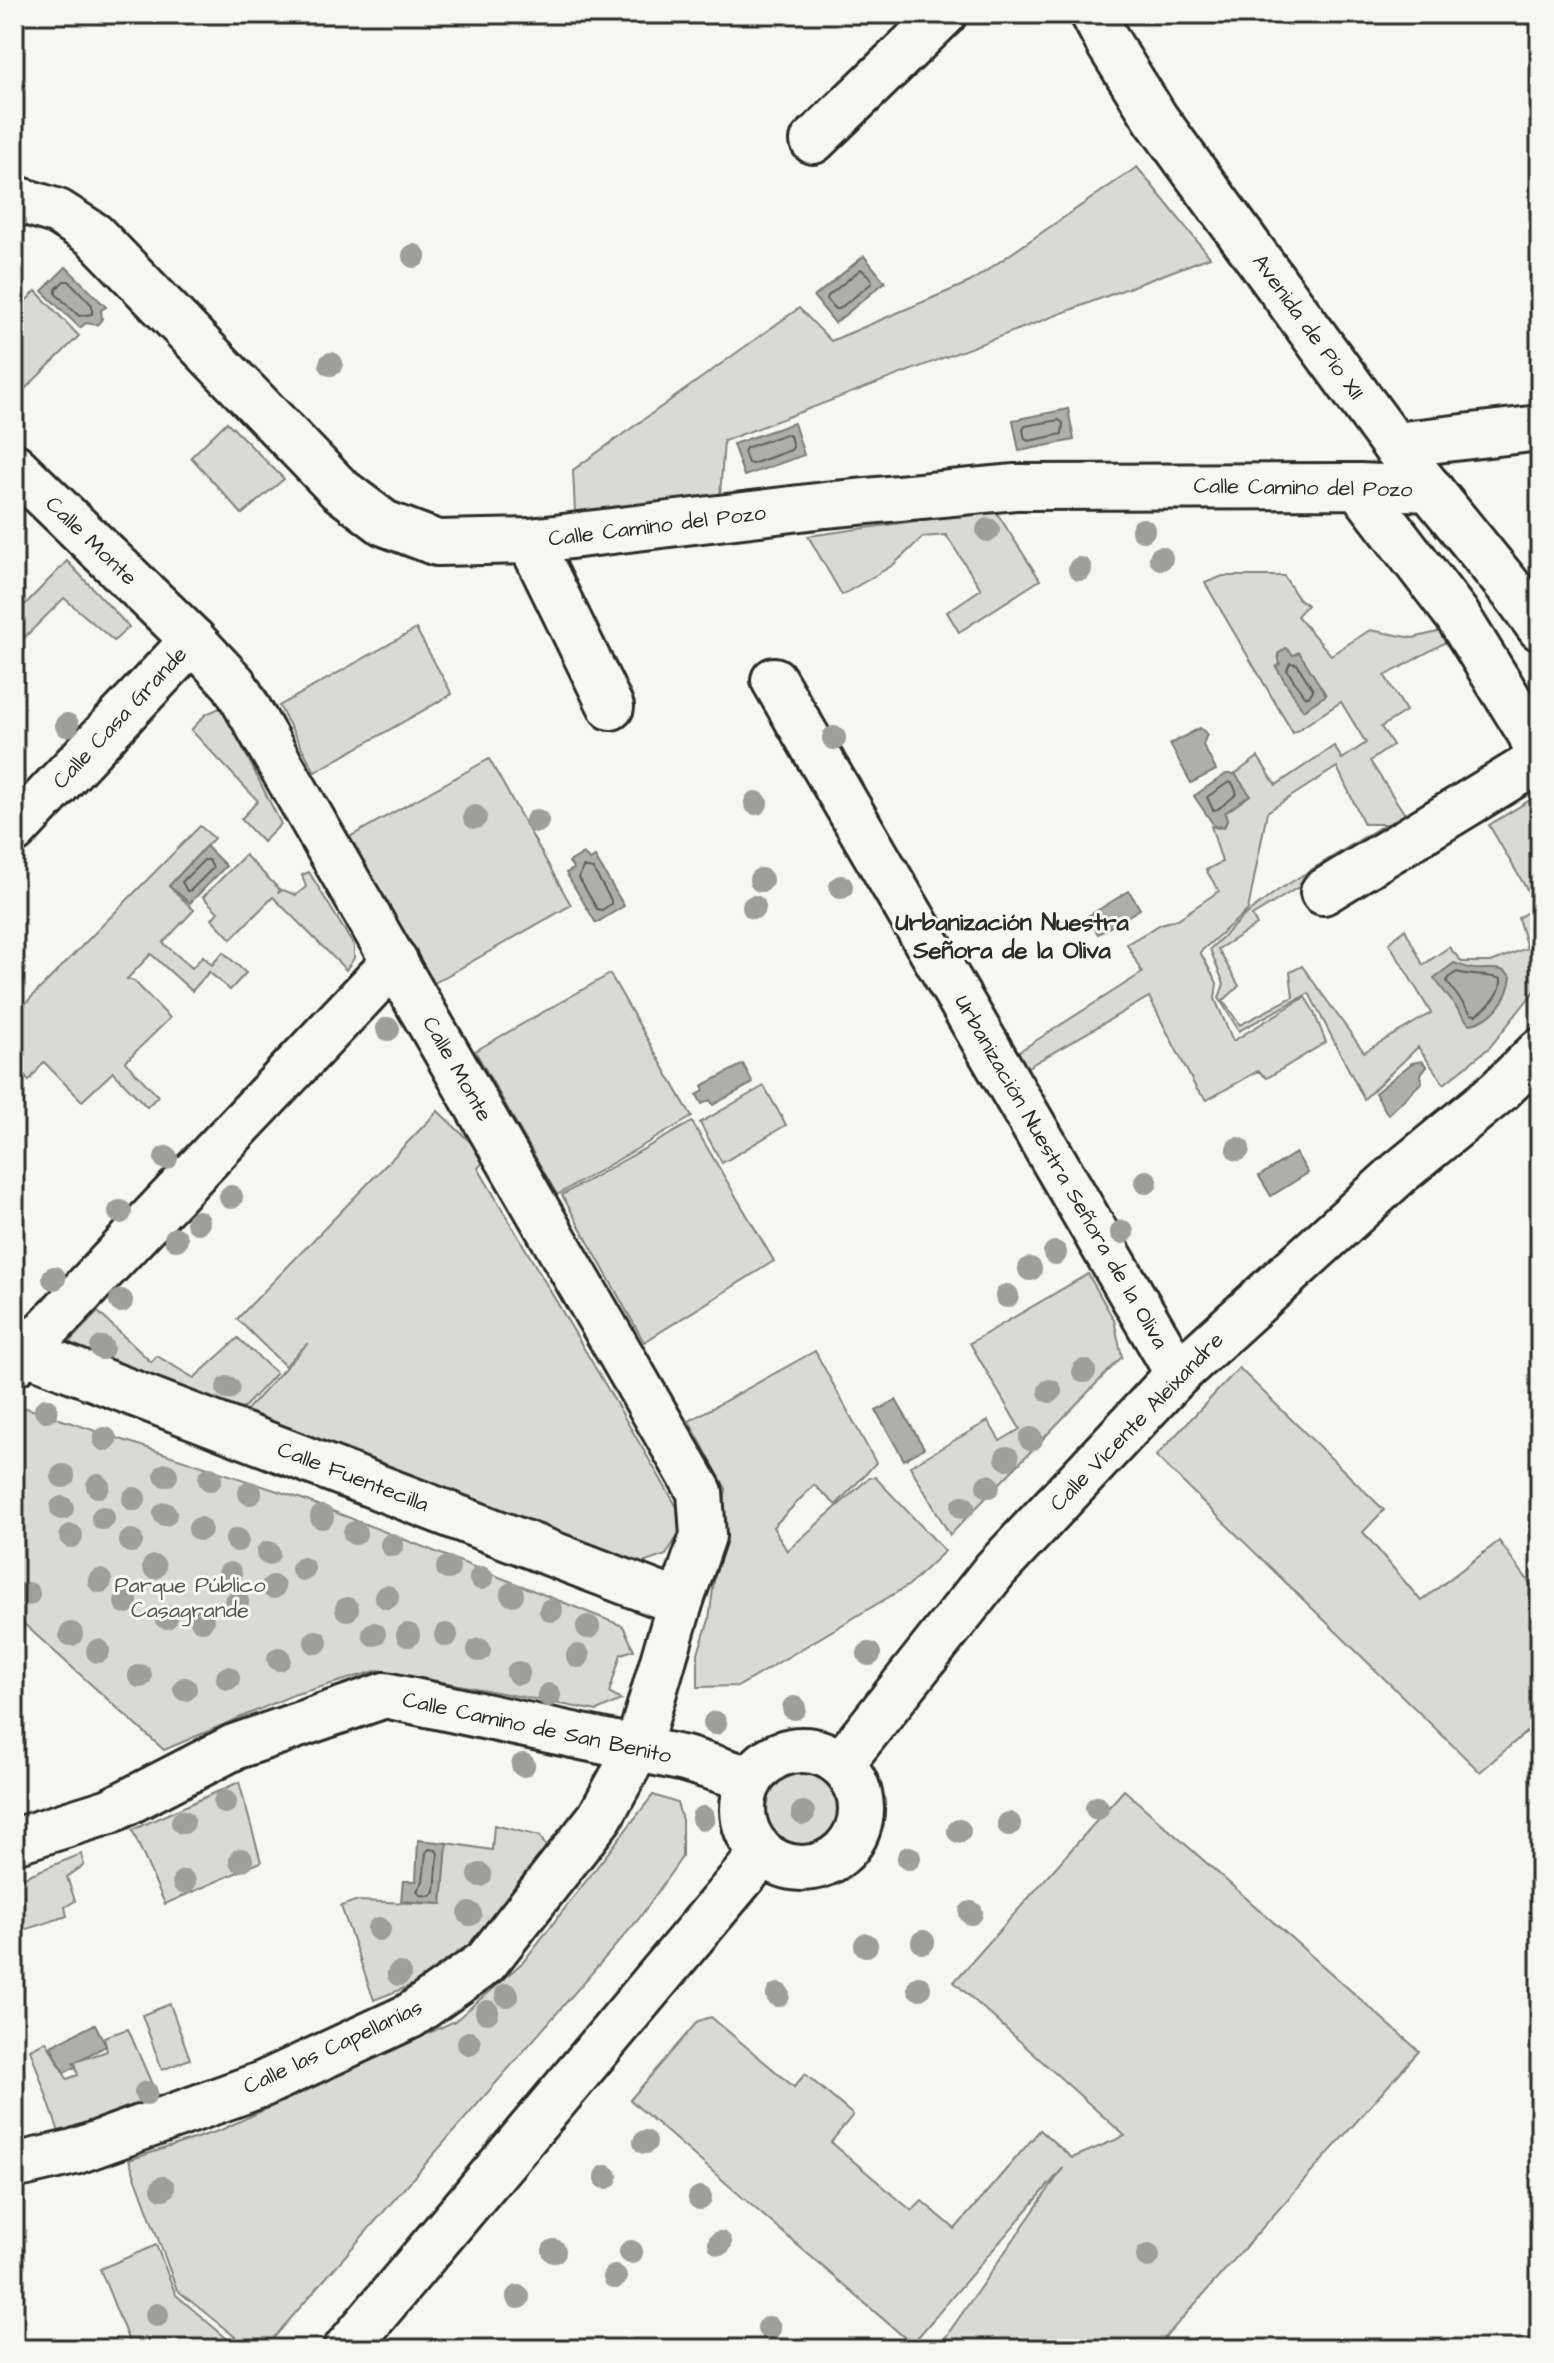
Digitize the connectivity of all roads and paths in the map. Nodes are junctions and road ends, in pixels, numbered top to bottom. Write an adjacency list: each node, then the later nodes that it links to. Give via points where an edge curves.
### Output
1 (944, 14): 3 (street)
2 (1093, 14): 6 (street, Avenida de Pío XII, via 1156,119)
3 (813, 141)
4 (14, 198): 10 (street, Calle Camino del Pozo, via 58,212 94,235 339,489 384,523 437,543)
5 (1540, 428): 6 (street)
6 (1394, 445): 9 (street, Avenida de Pío XII)
7 (14, 466): 12 (street, Calle Monte)
8 (1358, 486): 9 (street, Calle Camino del Pozo); 10 (street, Calle Camino del Pozo, via 1015,487); 16 (street, via 1457,615 1537,753 1531,765)
9 (1430, 489): 11 (street, Avenida de Pío XII)
10 (530, 541): 14 (street)
11 (1540, 628)
12 (193, 640): 15 (street, Calle Casa Grande); 17 (street, Calle Monte, via 234,684)
13 (774, 680): 20 (street, Urbanización Nuestra Señora de la Oliva)
14 (611, 707)
15 (14, 831)
16 (1323, 892)
17 (395, 961): 19 (street, Calle Fuentecilla); 21 (street, Calle Monte, via 700,1492 703,1536)
18 (1540, 1051): 20 (street, Calle Vicente Aleixandre)
19 (20, 1358): 21 (street, Calle Fuentecilla)
20 (1178, 1374): 23 (street, Calle Vicente Aleixandre, via 995,1570)
21 (680, 1603): 22 (street, Calle Monte)
22 (637, 1750): 24 (street, Calle Camino de San Benito); 25 (street, Calle Camino de San Benito, via 385,1695 234,1747 110,1811); 27 (street, Calle las Capellanías, via 600,1817 486,1962 410,2016 263,2084 74,2152)
23 (841, 1764): 24 (street, via 816,1750 797,1749 762,1764); 26 (street, via 858,1788 862,1806 851,1843 819,1867 799,1869)
24 (750, 1779): 26 (street, via 742,1819)
25 (14, 1841)
26 (762, 1854): 28 (street)
27 (14, 2166)
28 (346, 2349)

